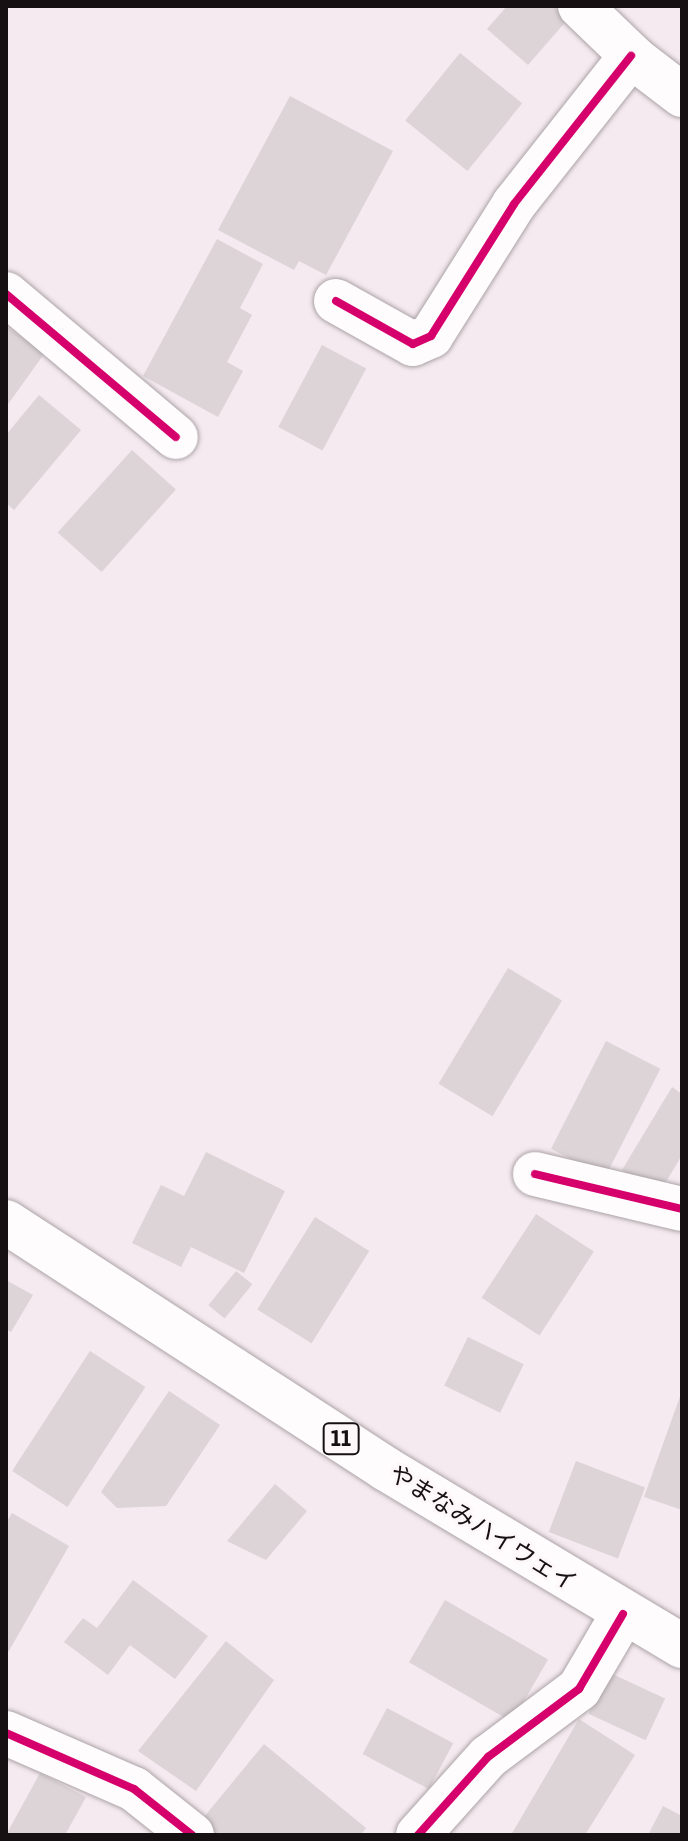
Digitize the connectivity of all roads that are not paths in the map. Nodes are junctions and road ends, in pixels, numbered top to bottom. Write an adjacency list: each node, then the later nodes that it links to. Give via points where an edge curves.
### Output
1 (580, 6): 2 (street)
2 (631, 56): 3 (street); 5 (street, via 514,204 431,336 413,344)
3 (682, 95)
4 (6, 294): 6 (street)
5 (336, 301)
6 (176, 437)
7 (535, 1174): 8 (street)
8 (682, 1209)
9 (6, 1222): 10 (street, やまなみハイウェイ / 11, via 386,1469)
10 (623, 1614): 11 (street, やまなみハイウェイ / 11); 14 (street, via 579,1689 488,1757)
11 (682, 1646)
12 (6, 1733): 13 (street, via 134,1789)
13 (192, 1835)
14 (418, 1835)

